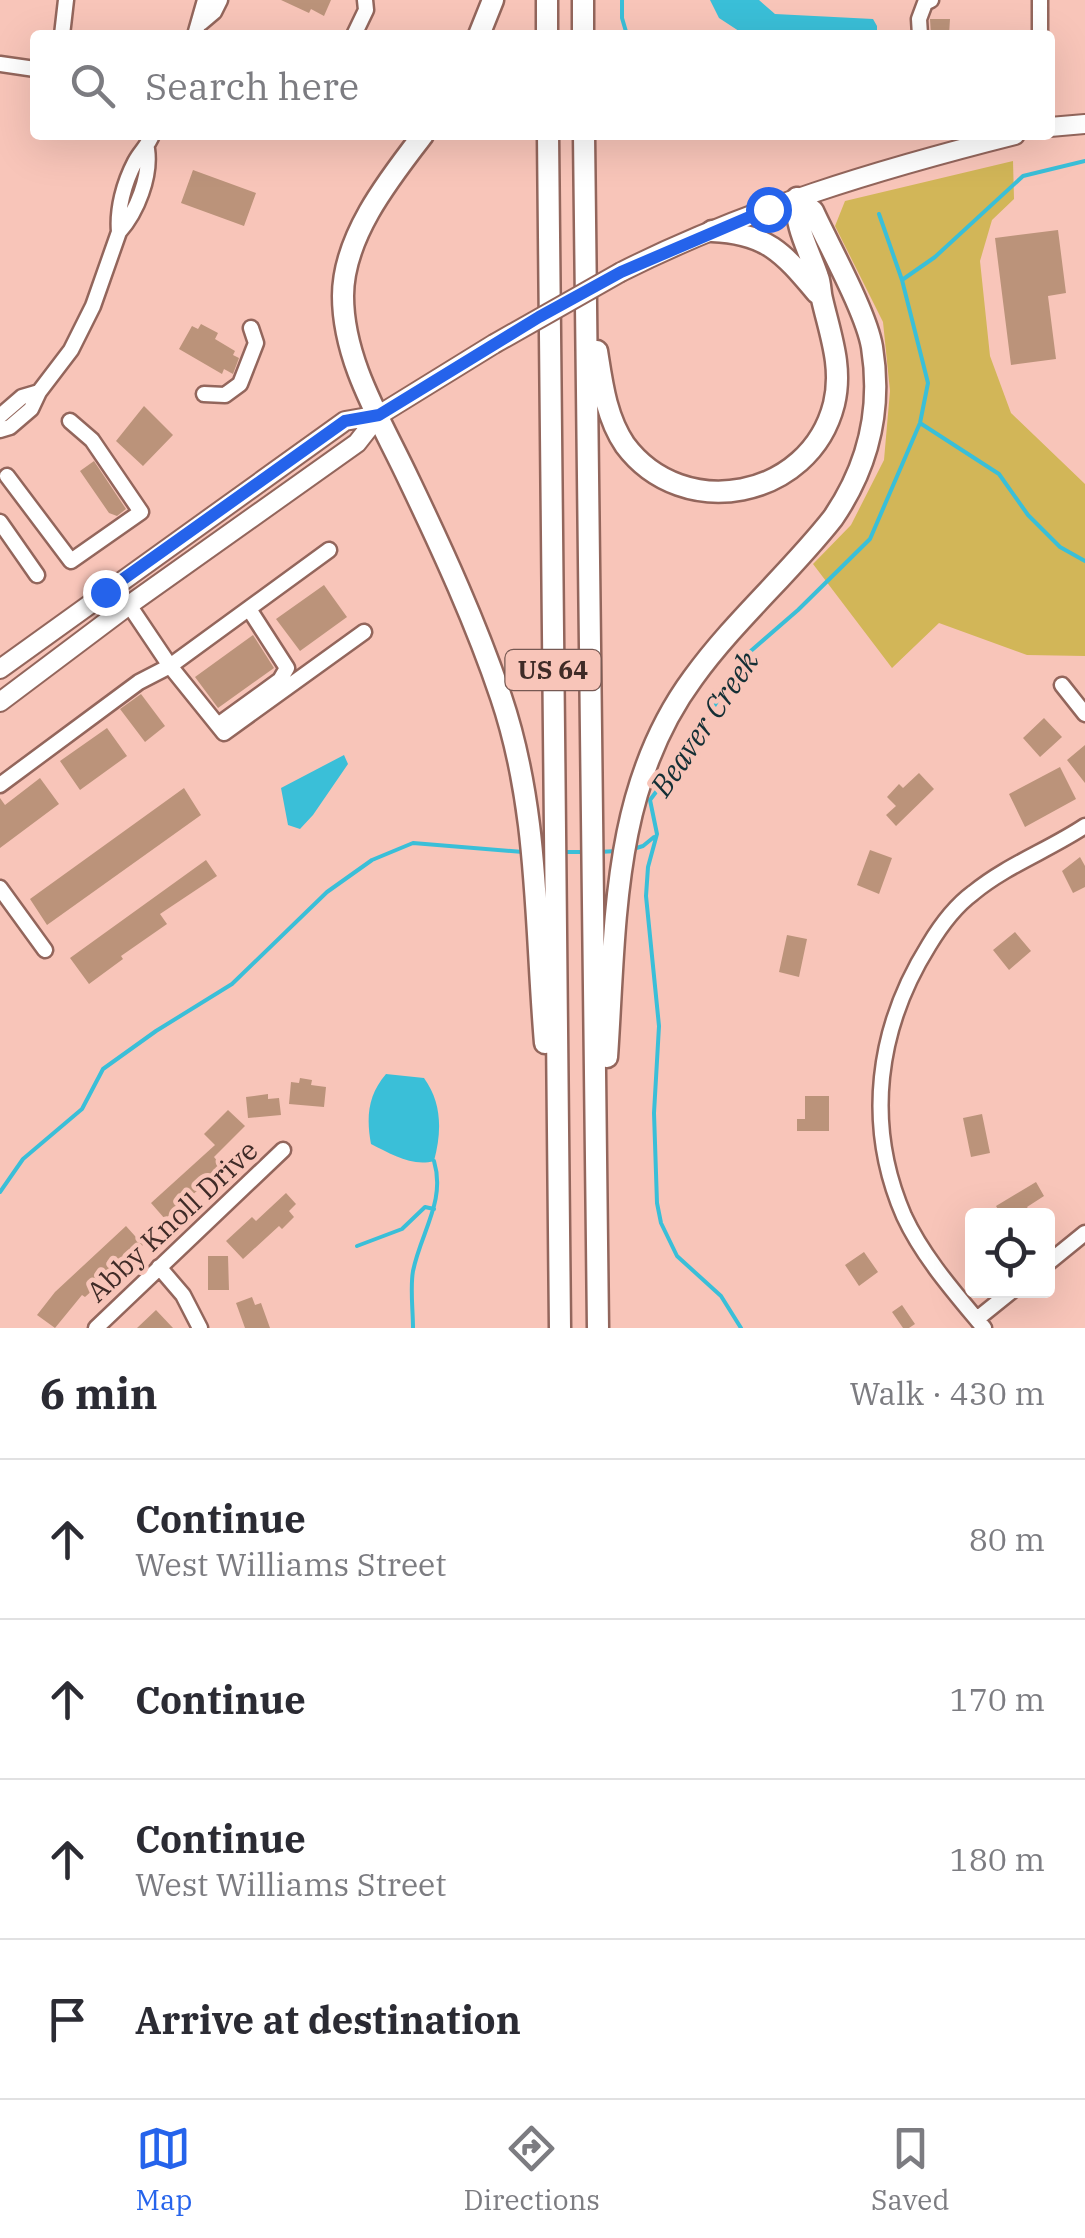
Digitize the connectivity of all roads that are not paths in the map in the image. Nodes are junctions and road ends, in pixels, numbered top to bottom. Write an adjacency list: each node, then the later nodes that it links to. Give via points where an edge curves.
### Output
1 (66, 0): 11 (street)
2 (205, 0): 10 (street)
3 (220, 0): 10 (street)
4 (365, 0): 12 (street)
5 (492, 0): 13 (highway)
6 (547, 0): 14 (highway)
7 (582, 0): 15 (highway)
8 (932, 0): 16 (street, via 925,3)
9 (1040, 0): 17 (street)
10 (198, 29)
11 (63, 30)
12 (356, 30)
13 (482, 30)
14 (547, 30)
15 (583, 30)
16 (920, 30)
17 (1040, 30)
18 (0, 64): 19 (street)
19 (30, 68)
20 (1085, 124): 21 (main road)
21 (1055, 127)
22 (419, 140): 34 (highway, via 358,236 343,292 350,346)
23 (548, 140): 56 (highway, US 64)
24 (584, 140): 29 (highway, US 64)
25 (995, 140): 27 (main road)
26 (149, 142): 32 (street, via 149,164 131,218 119,232 87,320)
27 (797, 198): 28 (main road); 30 (highway, via 795,216); 57 (highway, via 813,211 872,344 869,444 833,518 692,679 636,788 618,882)
28 (712, 232): 30 (highway, via 774,248); 34 (main road, bridge, via 642,262)
29 (586, 267): 30 (highway, via 610,416 638,460 668,482 694,490 754,488 812,448 834,404 837,381); 57 (highway, US 64)
30 (821, 297)
31 (251, 328): 33 (street, via 256,343 240,384 225,396)
32 (40, 392): 35 (street); 37 (street, via 31,409)
33 (204, 394)
34 (379, 415): 42 (main road, via 357,443); 46 (main road, via 345,421); 56 (highway, via 469,614 517,749 535,872)
35 (0, 416)
36 (70, 421): 38 (street, via 92,440 142,512 71,561)
37 (0, 430)
38 (7, 476)
39 (0, 522): 41 (street)
40 (329, 550): 43 (street)
41 (37, 575)
42 (129, 605): 45 (street); 48 (main road)
43 (248, 610): 45 (street); 50 (street, via 287,668)
44 (364, 632): 50 (street, via 224,732)
45 (170, 666): 50 (street); 51 (street)
46 (0, 669)
47 (1062, 685): 49 (street)
48 (0, 702)
49 (1085, 714)
50 (218, 724)
51 (0, 785)
52 (1085, 826): 62 (street, via 960,904 904,986 888,1034 880,1108 897,1197 929,1258)
53 (0, 888): 54 (street)
54 (45, 950)
55 (283, 1150): 60 (street, Abby Knoll Drive)
56 (559, 1204): 65 (highway, US 64)
57 (597, 1204): 66 (highway, US 64)
58 (1085, 1233): 59 (street)
59 (1055, 1257)
60 (159, 1266): 63 (street, Abby Knoll Drive); 64 (street)
61 (1005, 1298): 62 (street)
62 (980, 1324)
63 (96, 1328)
64 (200, 1328)
65 (560, 1328)
66 (598, 1328)

